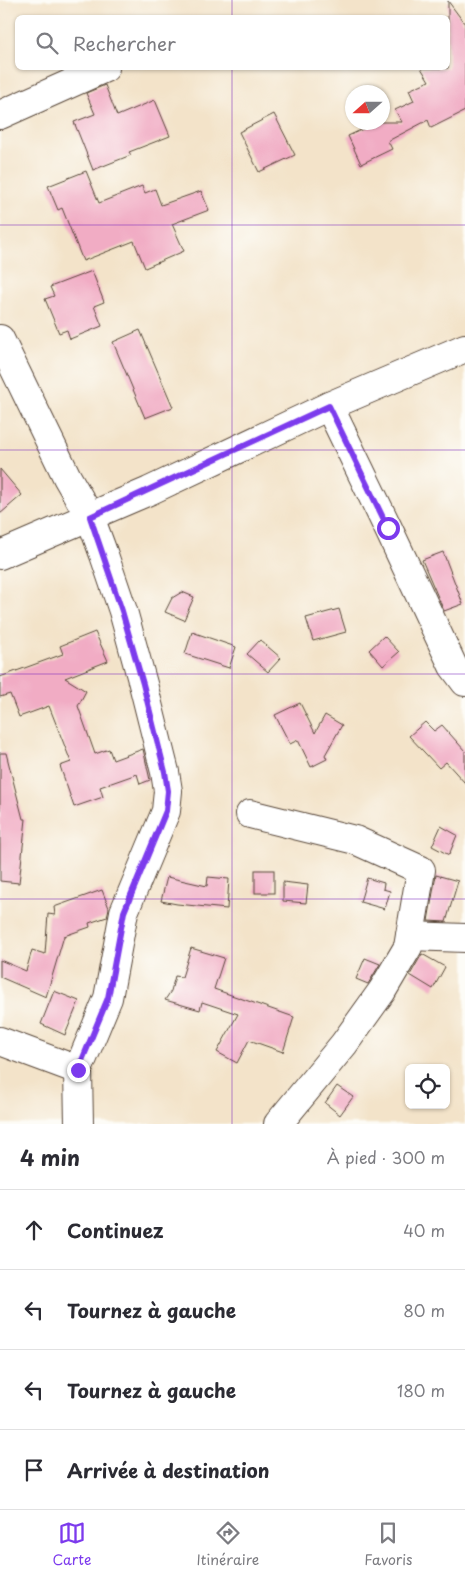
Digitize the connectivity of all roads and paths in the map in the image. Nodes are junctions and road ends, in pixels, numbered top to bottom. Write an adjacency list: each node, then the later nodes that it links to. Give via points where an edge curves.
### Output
1 (101, 70): 2 (street)
2 (0, 115)
3 (0, 339): 6 (street)
4 (465, 348): 5 (street)
5 (329, 406): 6 (street); 8 (street, via 453,666)
6 (90, 517): 7 (street); 13 (street, via 125,620 168,791 166,811 124,912 108,998)
7 (0, 554)
8 (465, 682)
9 (250, 814): 10 (street, via 354,840 421,870)
10 (410, 936): 11 (street); 15 (street, via 408,946 382,991 344,1044)
11 (465, 938)
12 (0, 1041): 13 (street)
13 (78, 1070): 14 (street)
14 (79, 1124)
15 (278, 1124)

